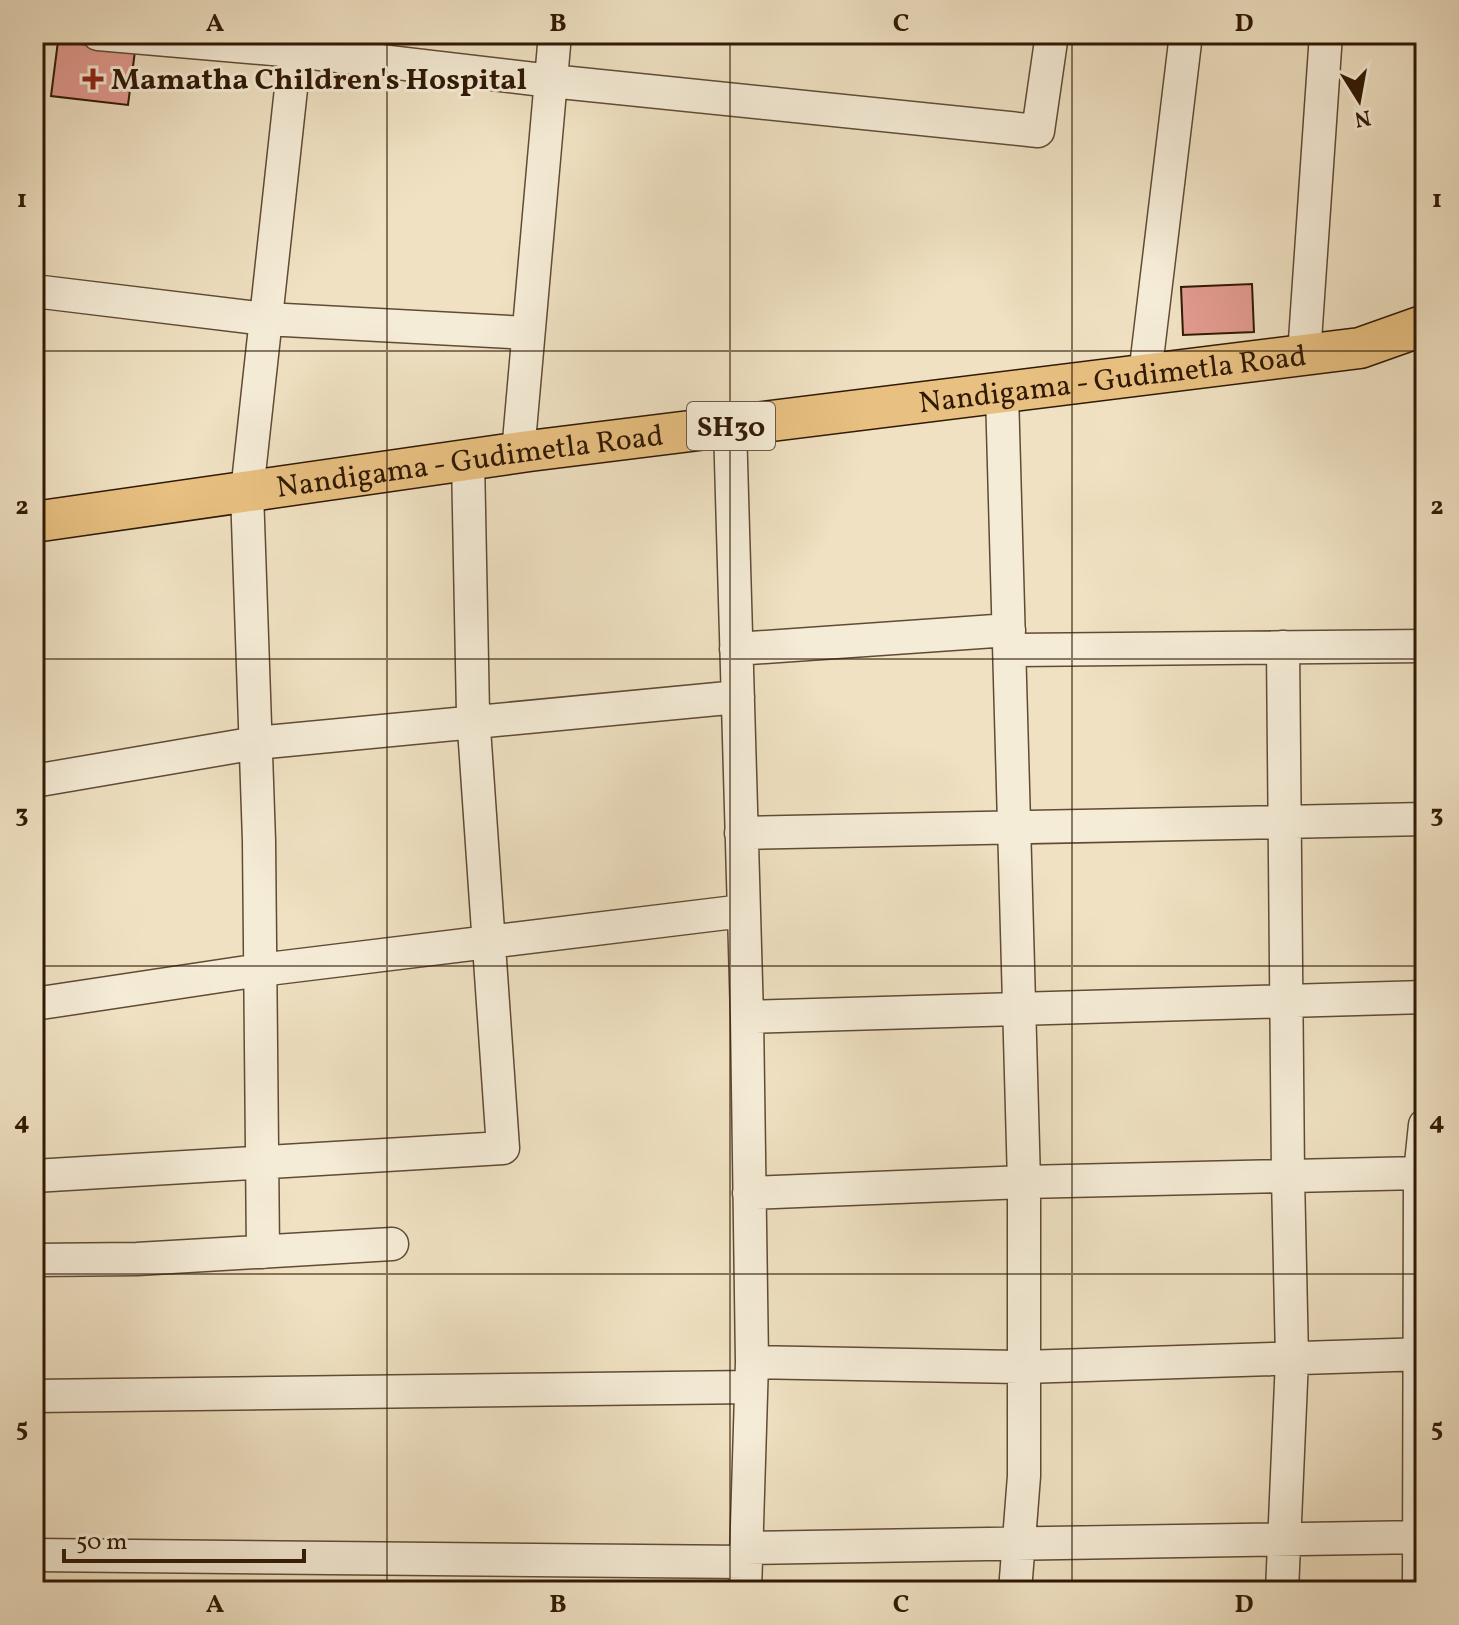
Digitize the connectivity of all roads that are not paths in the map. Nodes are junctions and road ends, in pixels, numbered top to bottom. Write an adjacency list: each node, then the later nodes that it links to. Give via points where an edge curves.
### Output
1 (98, 34): 6 (street)
2 (555, 34): 7 (street)
3 (1052, 34): 7 (street, via 1038,131)
4 (1186, 34): 13 (street)
5 (1326, 34): 12 (street)
6 (296, 43): 7 (street); 9 (street)
7 (551, 81): 11 (street)
8 (34, 291): 9 (street)
9 (266, 319): 11 (street); 18 (street)
10 (1425, 325): 12 (main road, Nandigama - Gudimetla Road / SH30, via 1360,348)
11 (528, 333): 16 (street)
12 (1304, 355): 13 (main road, Nandigama - Gudimetla Road / SH30)
13 (1145, 375): 14 (main road, Nandigama - Gudimetla Road / SH30)
14 (1002, 393): 15 (main road, Nandigama - Gudimetla Road / SH30); 20 (street)
15 (730, 426): 16 (main road, Nandigama - Gudimetla Road / SH30); 23 (street)
16 (518, 453): 17 (main road, Nandigama - Gudimetla Road / SH30)
17 (468, 460): 18 (main road, Nandigama - Gudimetla Road / SH30); 25 (street)
18 (247, 492): 19 (main road, Nandigama - Gudimetla Road / SH30); 26 (street)
19 (34, 522)
20 (1010, 640): 22 (street); 23 (street); 30 (street)
21 (1425, 646): 22 (street)
22 (1283, 647): 29 (street)
23 (736, 649): 24 (street)
24 (738, 697): 25 (street); 31 (street)
25 (473, 722): 26 (street); 33 (street)
26 (256, 743): 27 (street); 34 (street)
27 (34, 781)
28 (1425, 819): 29 (street)
29 (1285, 822): 30 (street); 36 (street)
30 (1015, 827): 31 (street); 38 (street)
31 (741, 833): 32 (street)
32 (743, 911): 33 (street); 39 (street)
33 (489, 942): 34 (street); 41 (street, via 503,1148)
34 (260, 970): 37 (street); 41 (street)
35 (1425, 997): 36 (street)
36 (1286, 1001): 38 (street); 43 (street)
37 (34, 1004)
38 (1019, 1009): 39 (street); 44 (street)
39 (747, 1017): 45 (street)
40 (1423, 1146): 43 (street); 49 (street)
41 (262, 1162): 42 (street); 47 (street)
42 (34, 1176)
43 (1288, 1176): 44 (street); 50 (street)
44 (1024, 1182): 45 (street); 51 (street)
45 (749, 1193): 52 (street)
46 (392, 1244): 47 (street)
47 (263, 1252): 48 (street)
48 (34, 1260)
49 (1422, 1355): 50 (street); 54 (street)
50 (1292, 1359): 51 (street); 55 (street)
51 (1024, 1367): 52 (street); 56 (street)
52 (752, 1375): 53 (street); 58 (street)
53 (34, 1396)
54 (1422, 1538): 55 (street); 61 (street)
55 (1284, 1540): 56 (street); 60 (street)
56 (1019, 1544): 58 (street); 59 (street)
57 (34, 1555): 58 (street)
58 (746, 1567)
59 (1015, 1591)
60 (1282, 1591)
61 (1419, 1591)

